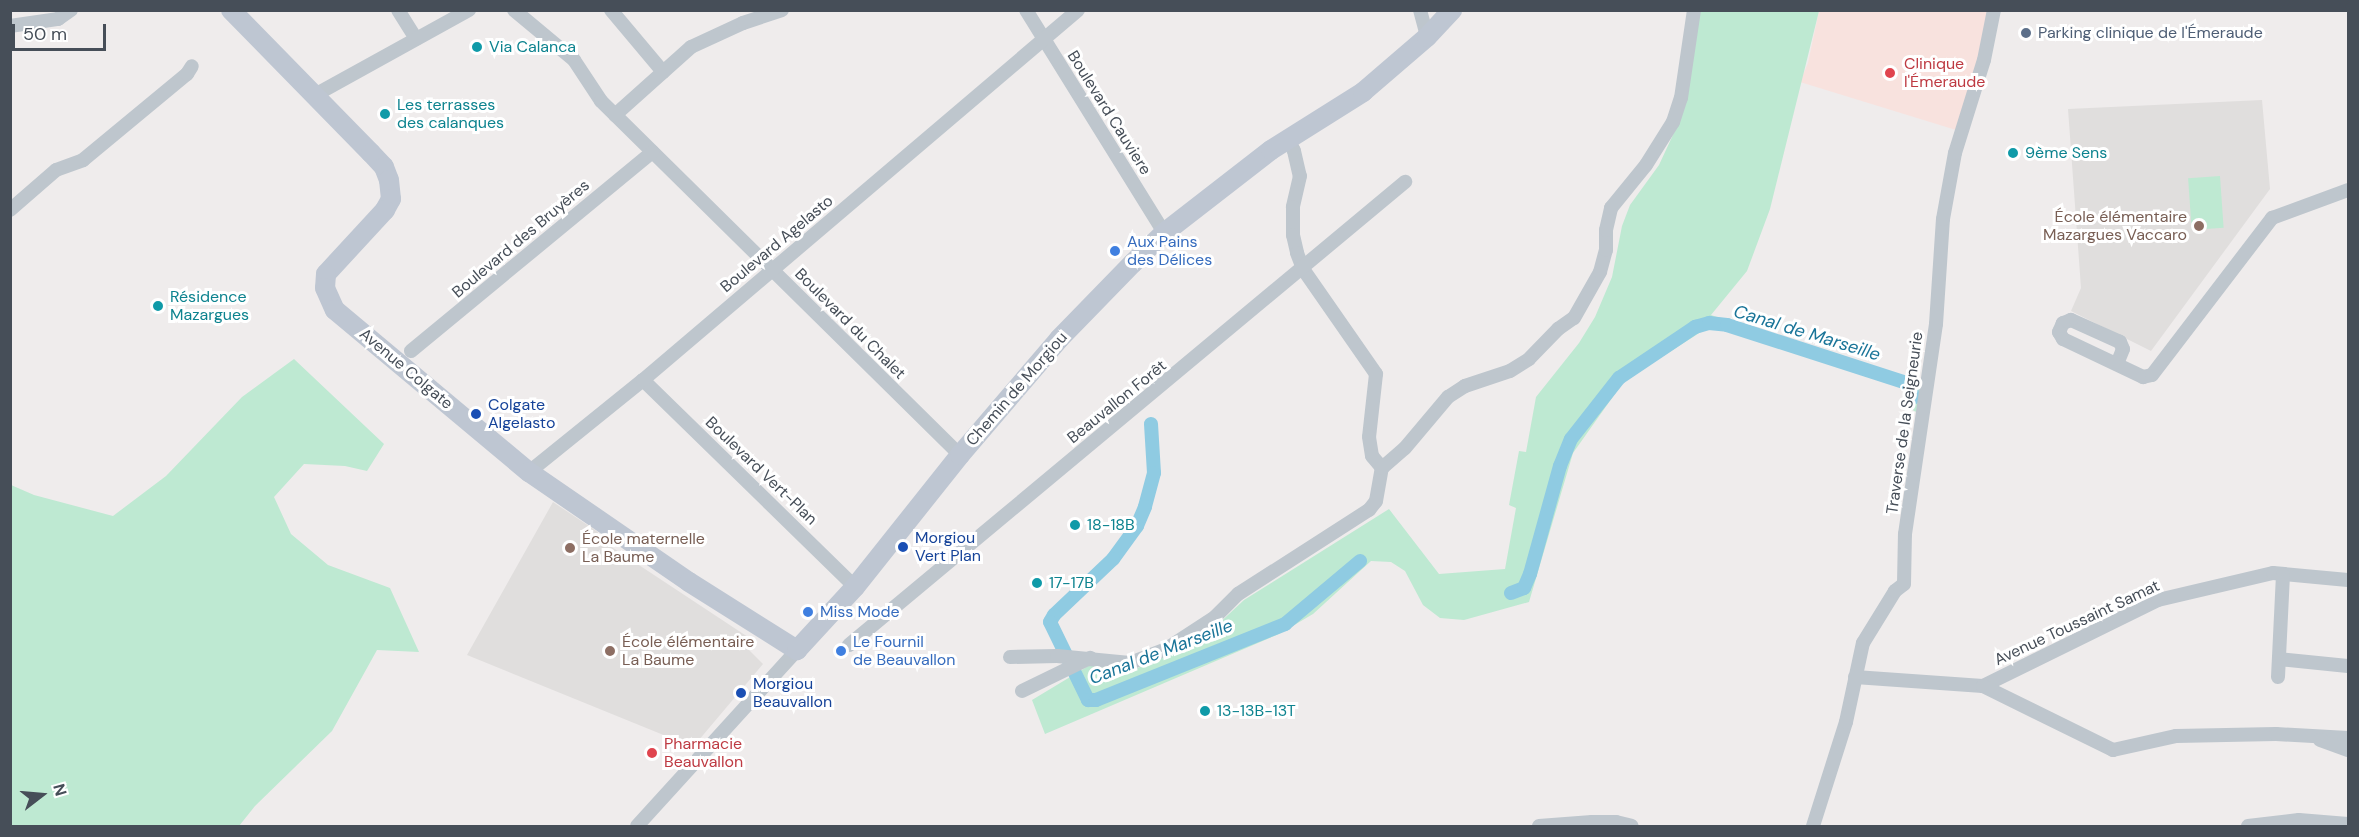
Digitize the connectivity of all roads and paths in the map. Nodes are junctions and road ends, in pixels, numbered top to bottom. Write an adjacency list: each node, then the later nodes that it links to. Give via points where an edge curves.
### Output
1 (71, 10): 14 (street, via 58,19)
2 (231, 10): 20 (street, Avenue Colgate)
3 (398, 10): 16 (street)
4 (469, 10): 16 (street)
5 (514, 10): 21 (street, Boulevard du Chalet, via 574,60)
6 (611, 10): 19 (street)
7 (782, 10): 19 (street, via 690,47)
8 (1026, 10): 17 (street, Boulevard Cauviere)
9 (1078, 10): 17 (street, Boulevard Agelasto)
10 (1420, 10): 15 (street)
11 (1452, 10): 15 (street, Chemin de Morgiou)
12 (1694, 10): 34 (street, via 1681,98 1672,122 1646,165 1611,208 1600,272 1574,318 1510,371 1465,386 1448,397 1405,448)
13 (1994, 10): 45 (street, Traverse de la Seigneurie, via 1978,81 1955,153 1944,219 1936,324 1905,534 1904,584 1895,591 1863,643)
14 (10, 26)
15 (1427, 38): 22 (street, Chemin de Morgiou, via 1364,92)
16 (417, 39): 20 (street)
17 (1044, 40): 27 (street, Boulevard Cauviere); 29 (street, Boulevard Agelasto)
18 (192, 66): 26 (street, via 83,160 56,170)
19 (663, 72): 21 (street)
20 (315, 95): 35 (street, Avenue Colgate, via 384,167 391,186 391,199 385,210 326,274 325,288 332,304 343,318)
21 (615, 115): 23 (street, Boulevard du Chalet)
22 (1288, 139): 27 (street, Chemin de Morgiou); 28 (street, via 1300,176 1293,207 1293,235)
23 (652, 152): 29 (street, Boulevard du Chalet); 30 (street, Boulevard des Bruyères)
24 (1405, 183): 28 (street, Beauvallon Forêt)
25 (2349, 190): 31 (street, via 2272,218 2155,374 2143,377)
26 (10, 210)
27 (1164, 233): 33 (street, Chemin de Morgiou, via 1059,339)
28 (1304, 269): 34 (street, via 1373,367 1375,396 1369,437 1372,456); 39 (street, Beauvallon Forêt)
29 (772, 270): 32 (street, Boulevard Agelasto); 33 (street, Boulevard du Chalet)
30 (411, 351)
31 (2117, 364)
32 (643, 380): 35 (street, Boulevard Agelasto); 38 (street, Boulevard Vert-Plan)
33 (960, 455): 38 (street, Chemin de Morgiou)
34 (1382, 468): 42 (street, via 1376,501 1369,510 1238,594 1215,617 1166,649 1130,663)
35 (529, 472): 40 (street, Avenue Colgate, via 689,582)
36 (2283, 574): 37 (street, Avenue Toussaint Samat); 43 (street); 47 (street, Avenue Toussaint Samat, via 2273,573 2158,600)
37 (2349, 580)
38 (855, 587): 40 (street, Chemin de Morgiou)
39 (849, 645)
40 (797, 650): 54 (street, Chemin de Morgiou)
41 (1010, 657): 42 (street)
42 (1090, 658): 48 (street)
43 (2279, 659): 44 (street); 46 (street)
44 (2349, 666)
45 (1855, 677): 47 (street, Avenue Toussaint Samat); 53 (street, Traverse de la Seigneurie)
46 (2278, 677)
47 (1983, 686): 49 (street, via 2113,750 2176,736)
48 (1022, 691)
49 (2310, 736): 50 (street); 51 (street)
50 (2349, 738)
51 (2349, 750)
52 (2349, 824): 57 (street, via 2299,820)
53 (1816, 825)
54 (637, 826)
55 (1539, 826): 56 (street, via 1600,822)
56 (1632, 826)
57 (2248, 826)

